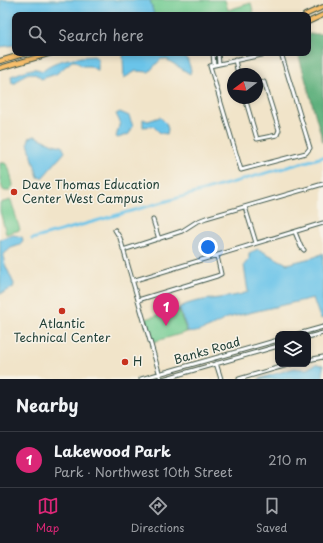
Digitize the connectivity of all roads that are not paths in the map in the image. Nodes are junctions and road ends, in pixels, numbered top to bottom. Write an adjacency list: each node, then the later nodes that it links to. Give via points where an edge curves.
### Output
1 (323, 7): 2 (main road)
2 (311, 12)
3 (323, 16): 4 (main road)
4 (311, 21)
5 (17, 56): 12 (main road)
6 (42, 56): 15 (main road)
7 (213, 56): 14 (street)
8 (218, 56): 13 (street)
9 (256, 56): 11 (street)
10 (282, 56): 14 (street, via 310,148 241,170 210,66)
11 (235, 60): 13 (street); 16 (street)
12 (0, 61)
13 (219, 64): 14 (street)
14 (214, 65)
15 (0, 68)
16 (237, 68)
17 (263, 82): 18 (street, via 278,133 257,139)
18 (247, 104)
19 (323, 184): 20 (street)
20 (245, 207): 25 (street, via 206,218 182,231); 26 (street)
21 (153, 220): 25 (street)
22 (323, 222): 24 (street)
23 (115, 230): 27 (street)
24 (295, 232): 26 (street); 28 (street)
25 (158, 239): 27 (street)
26 (256, 243): 29 (street)
27 (123, 250): 30 (street)
28 (304, 250)
29 (216, 256): 30 (street); 31 (street, via 220,274 217,276)
30 (132, 281): 31 (street)
31 (138, 300): 42 (street)
32 (323, 327): 33 (street)
33 (309, 331)
34 (323, 333): 35 (street)
35 (311, 336)
36 (275, 341): 42 (street, Banks Road)
37 (275, 347): 40 (street, Banks Road)
38 (323, 357): 39 (street)
39 (311, 359)
40 (216, 363): 42 (street, Banks Road); 44 (street)
41 (281, 367): 45 (street)
42 (161, 377): 43 (street, Banks Road)
43 (141, 379)
44 (221, 379)
45 (239, 379)

